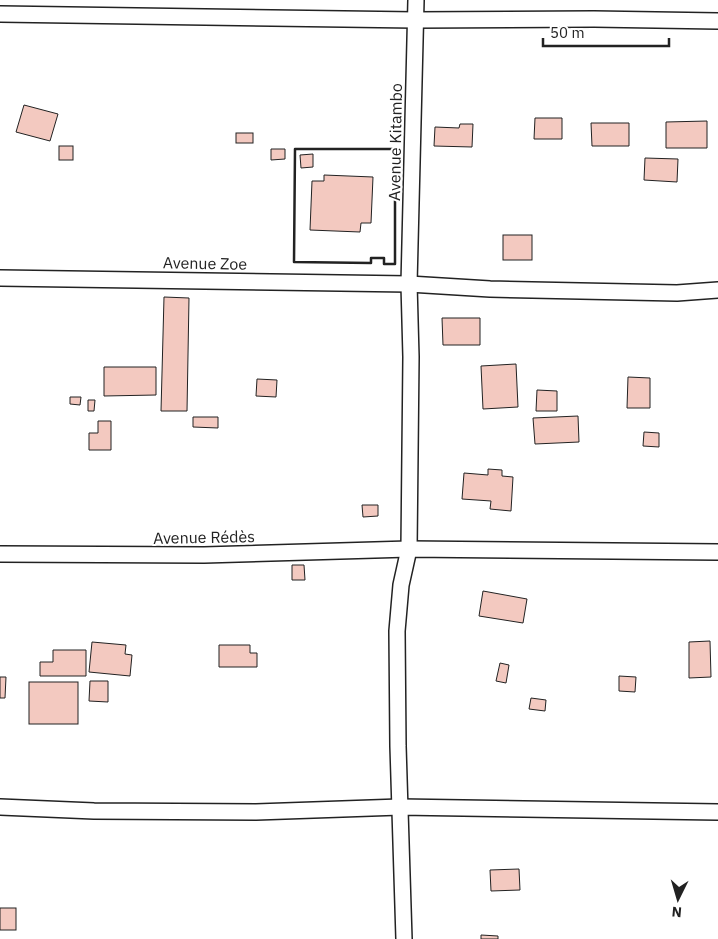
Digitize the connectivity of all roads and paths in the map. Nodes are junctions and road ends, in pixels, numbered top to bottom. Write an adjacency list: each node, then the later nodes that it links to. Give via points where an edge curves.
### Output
1 (416, 0): 3 (street, Avenue Kitambo)
2 (0, 14): 3 (street)
3 (416, 20): 4 (street); 6 (street, Avenue Kitambo)
4 (718, 22)
5 (0, 278): 6 (street, Avenue Zoe)
6 (409, 284): 7 (street, Avenue Zoe, via 677,294); 8 (street, Avenue Kitambo)
7 (718, 290)
8 (409, 549): 9 (street, Avenue Rédès); 10 (street, Avenue Rédès, via 204,555); 12 (street, Avenue Kitambo, via 401,585 397,631)
9 (718, 552)
10 (0, 554)
11 (0, 807): 12 (street, via 94,812 256,812)
12 (400, 807): 13 (street); 14 (street, Avenue Kitambo)
13 (718, 812)
14 (404, 939)

